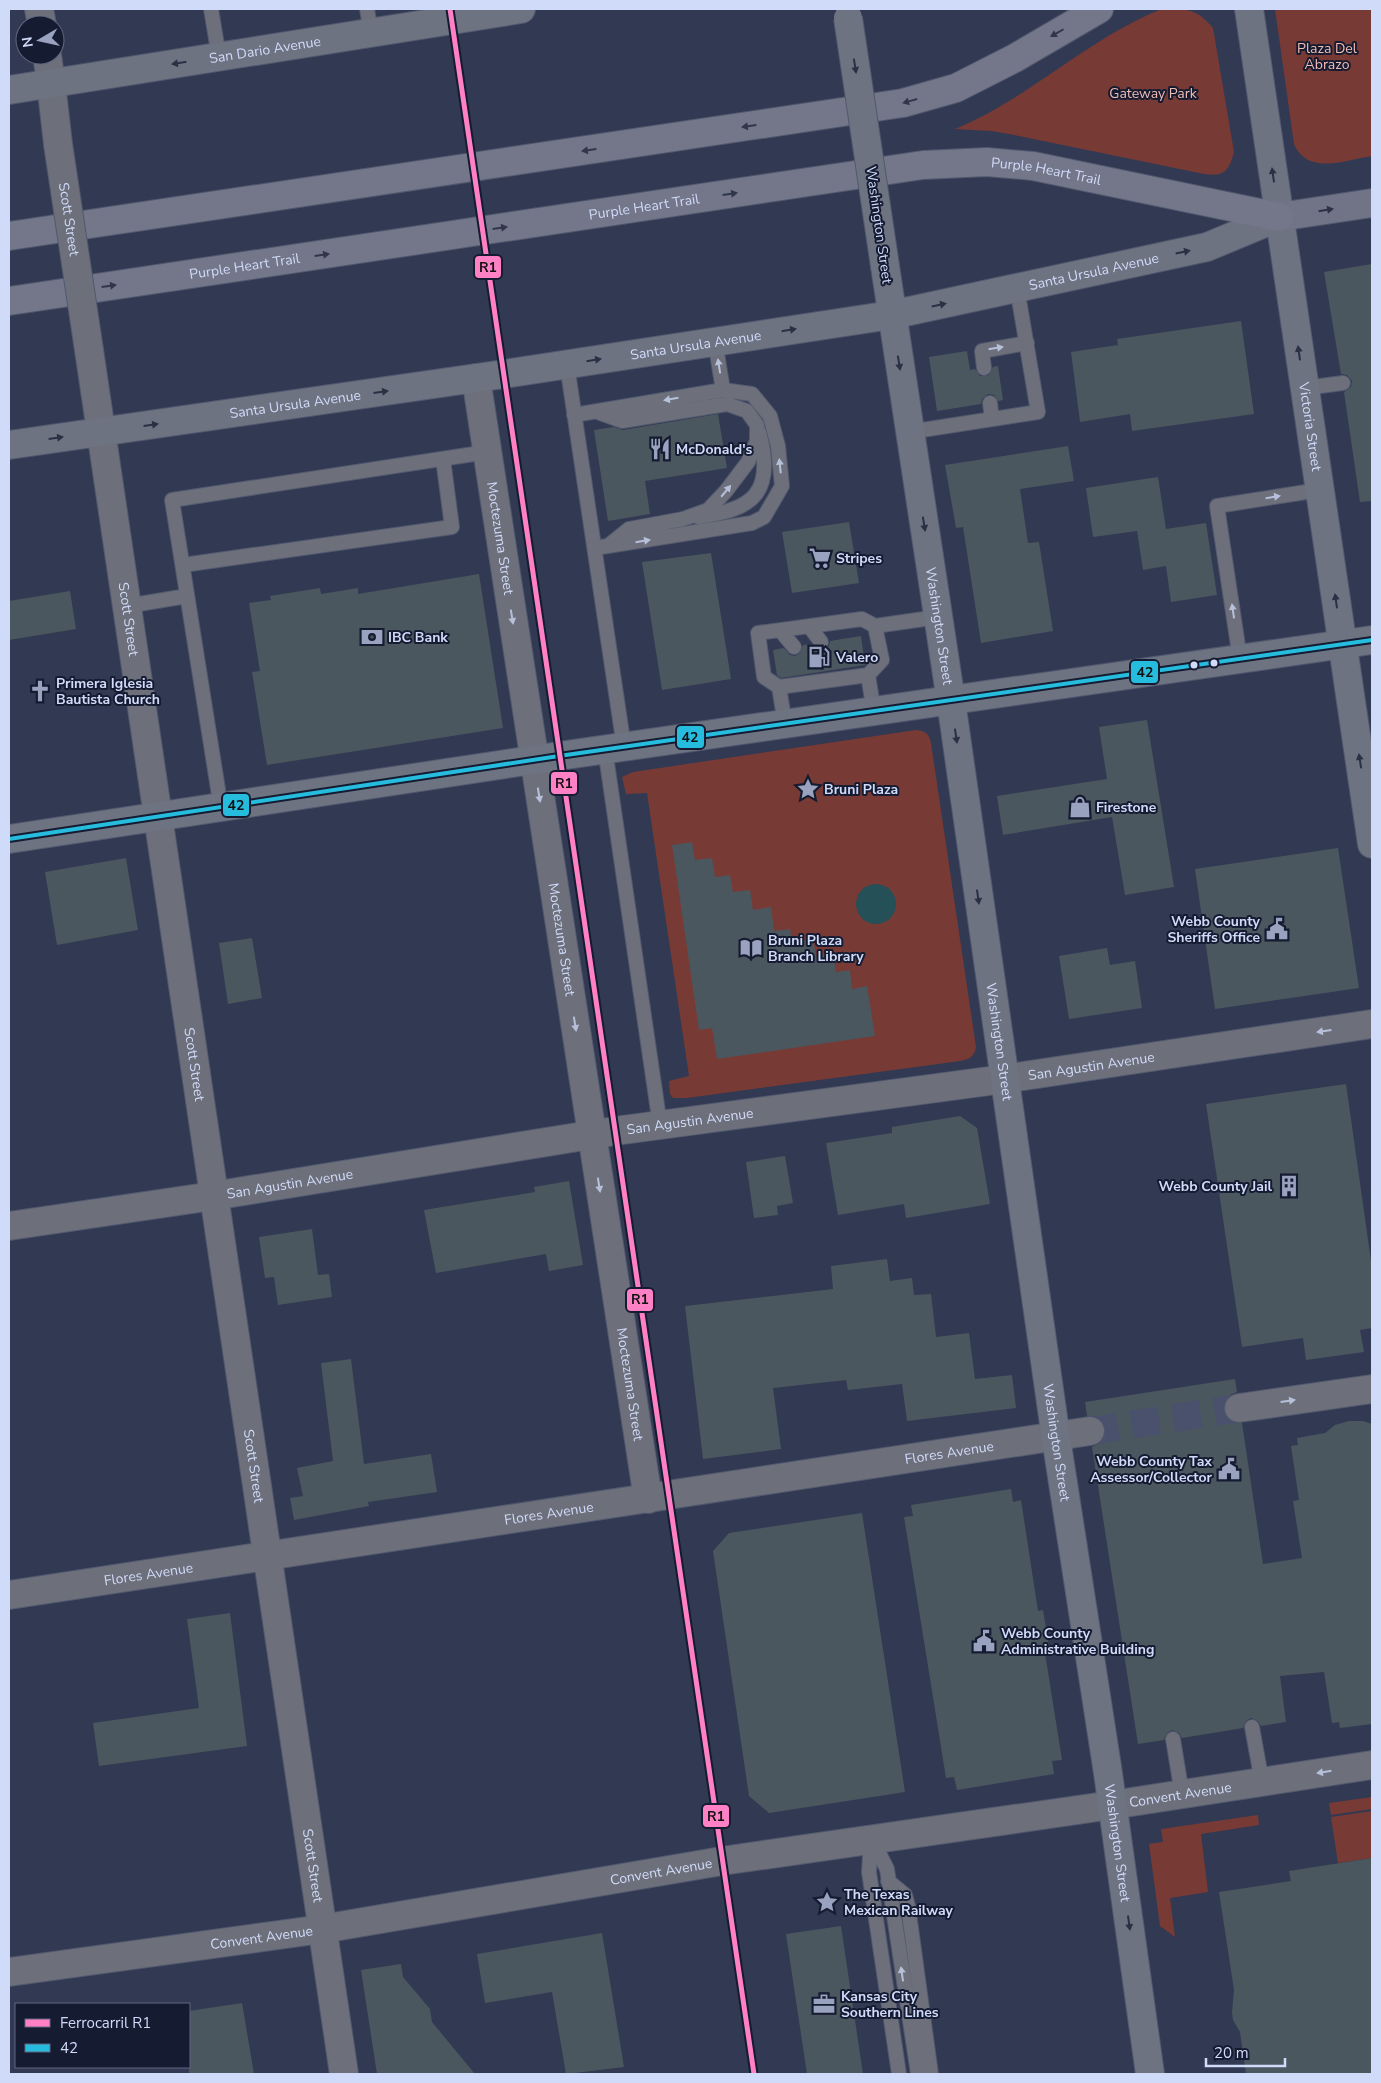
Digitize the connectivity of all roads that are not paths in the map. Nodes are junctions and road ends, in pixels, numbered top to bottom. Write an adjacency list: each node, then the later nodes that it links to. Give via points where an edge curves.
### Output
1 (211, 9): 8 (lane)
2 (521, 9): 6 (main road, San Dario Avenue)
3 (1099, 9): 14 (highway, one-way to 14, via 956,88 903,103)
4 (1249, 9): 13 (main road, Victoria Street, one-way to 4)
5 (847, 13): 17 (main road, Washington Street, one-way to 17, bridge)
6 (428, 16): 7 (main road, San Dario Avenue)
7 (369, 21): 8 (main road, San Dario Avenue)
8 (218, 57): 10 (main road, San Dario Avenue, one-way to 10)
9 (48, 65): 10 (street, Scott Street)
10 (51, 84): 11 (main road, San Dario Avenue); 31 (street, Scott Street, bridge)
11 (9, 90)
12 (1372, 203): 13 (highway, Santa Ursula Avenue, one-way to 12)
13 (1279, 217): 15 (main road, Santa Ursula Avenue, one-way to 13, via 1208,247); 16 (highway, Purple Heart Trail, one-way to 13, via 923,165 987,162 1032,166); 24 (main road, Victoria Street, one-way to 13)
14 (9, 236)
15 (1018, 288): 17 (main road, Santa Ursula Avenue, one-way to 15); 19 (lane)
16 (9, 301)
17 (891, 315): 18 (main road, Santa Ursula Avenue, one-way to 17); 32 (main road, Washington Street, one-way to 32)
18 (715, 342): 20 (main road, Santa Ursula Avenue, one-way to 18); 25 (lane, one-way to 18)
19 (1027, 343): 21 (lane, one-way to 19, via 982,351); 29 (lane, via 1038,412)
20 (567, 365): 22 (main road, Santa Ursula Avenue); 28 (lane)
21 (984, 368)
22 (476, 378): 31 (main road, Santa Ursula Avenue, one-way to 22); 34 (street, Moctezuma Street)
23 (1343, 383): 24 (lane)
24 (1304, 388): 36 (main road, Victoria Street)
25 (723, 390): 27 (lane, one-way to 27); 38 (lane, one-way to 25, via 752,523 764,517 772,507 782,486 778,446 770,416 752,394)
26 (990, 403): 29 (lane)
27 (598, 412): 28 (lane); 30 (lane, via 622,420 728,404 748,411)
28 (574, 415): 38 (lane)
29 (992, 419): 32 (lane)
30 (757, 425): 37 (lane, one-way to 30, via 708,510 726,491 748,462 757,441); 37 (lane, via 765,457 761,486 754,498 725,514)
31 (102, 432): 33 (main road, Santa Ursula Avenue, one-way to 31); 41 (street, Scott Street)
32 (909, 432): 42 (main road, Washington Street, one-way to 42)
33 (9, 445)
34 (487, 452): 35 (lane); 57 (street, Moctezuma Street, one-way to 57)
35 (442, 459): 39 (lane, via 172,500); 39 (lane, via 452,526)
36 (1319, 490): 48 (main road, Victoria Street, one-way to 36); 50 (lane, one-way to 36, via 1217,506)
37 (683, 519): 38 (lane, via 628,529)
38 (601, 547): 56 (lane)
39 (182, 565): 40 (lane)
40 (187, 596): 41 (lane); 58 (lane)
41 (127, 606): 59 (street, Scott Street)
42 (938, 617): 44 (lane); 53 (main road, Washington Street)
43 (809, 626): 44 (lane, via 862,619); 45 (lane); 47 (lane)
44 (875, 626): 51 (lane, via 882,660)
45 (780, 630): 49 (lane); 52 (lane, via 758,633 764,677)
46 (1372, 640): 48 (main road)
47 (821, 642)
48 (1342, 644): 50 (main road); 61 (main road, Victoria Street, one-way to 48)
49 (794, 647)
50 (1240, 659): 53 (main road)
51 (868, 675): 52 (lane, via 847,673 816,677); 54 (lane)
52 (779, 688): 55 (lane)
53 (951, 701): 54 (main road); 63 (main road, Washington Street, one-way to 63)
54 (874, 712): 55 (main road)
55 (785, 724): 56 (main road)
56 (614, 748): 57 (main road); 64 (lane)
57 (534, 760): 58 (main road); 65 (street, Moctezuma Street, one-way to 65)
58 (220, 808): 59 (main road)
59 (157, 817): 60 (main road); 66 (street, Scott Street)
60 (9, 839)
61 (1372, 844)
62 (1372, 1024): 63 (street, San Agustin Avenue, one-way to 63)
63 (1004, 1079): 64 (street, San Agustin Avenue); 71 (main road, Washington Street)
64 (660, 1125): 65 (street, San Agustin Avenue)
65 (591, 1135): 66 (street, San Agustin Avenue); 72 (street, Moctezuma Street, one-way to 72)
66 (214, 1196): 67 (street, San Agustin Avenue); 73 (street, Scott Street)
67 (9, 1226)
68 (1372, 1389): 69 (street, one-way to 68)
69 (1239, 1408)
70 (1090, 1431): 71 (street, Flores Avenue)
71 (1056, 1438): 72 (street, Flores Avenue); 80 (main road, Washington Street)
72 (648, 1499): 73 (street, Flores Avenue)
73 (267, 1557): 74 (street, Flores Avenue); 83 (street, Scott Street)
74 (9, 1595)
75 (1252, 1727): 78 (lane)
76 (1173, 1739): 79 (lane)
77 (1372, 1765): 78 (street, Convent Avenue, one-way to 78)
78 (1262, 1782): 79 (street, Convent Avenue)
79 (1182, 1794): 80 (street, Convent Avenue)
80 (1112, 1805): 81 (street, Convent Avenue); 89 (main road, Washington Street, one-way to 89)
81 (872, 1838): 82 (lane, via 887,1870); 83 (street, Convent Avenue); 86 (lane, via 868,1872)
82 (888, 1881): 87 (lane, one-way to 82); 88 (lane, via 905,1895 908,1906)
83 (322, 1929): 84 (street, Convent Avenue); 85 (street, Scott Street)
84 (9, 1972)
85 (344, 2074)
86 (900, 2074)
87 (918, 2074)
88 (931, 2074)
89 (1150, 2074)

